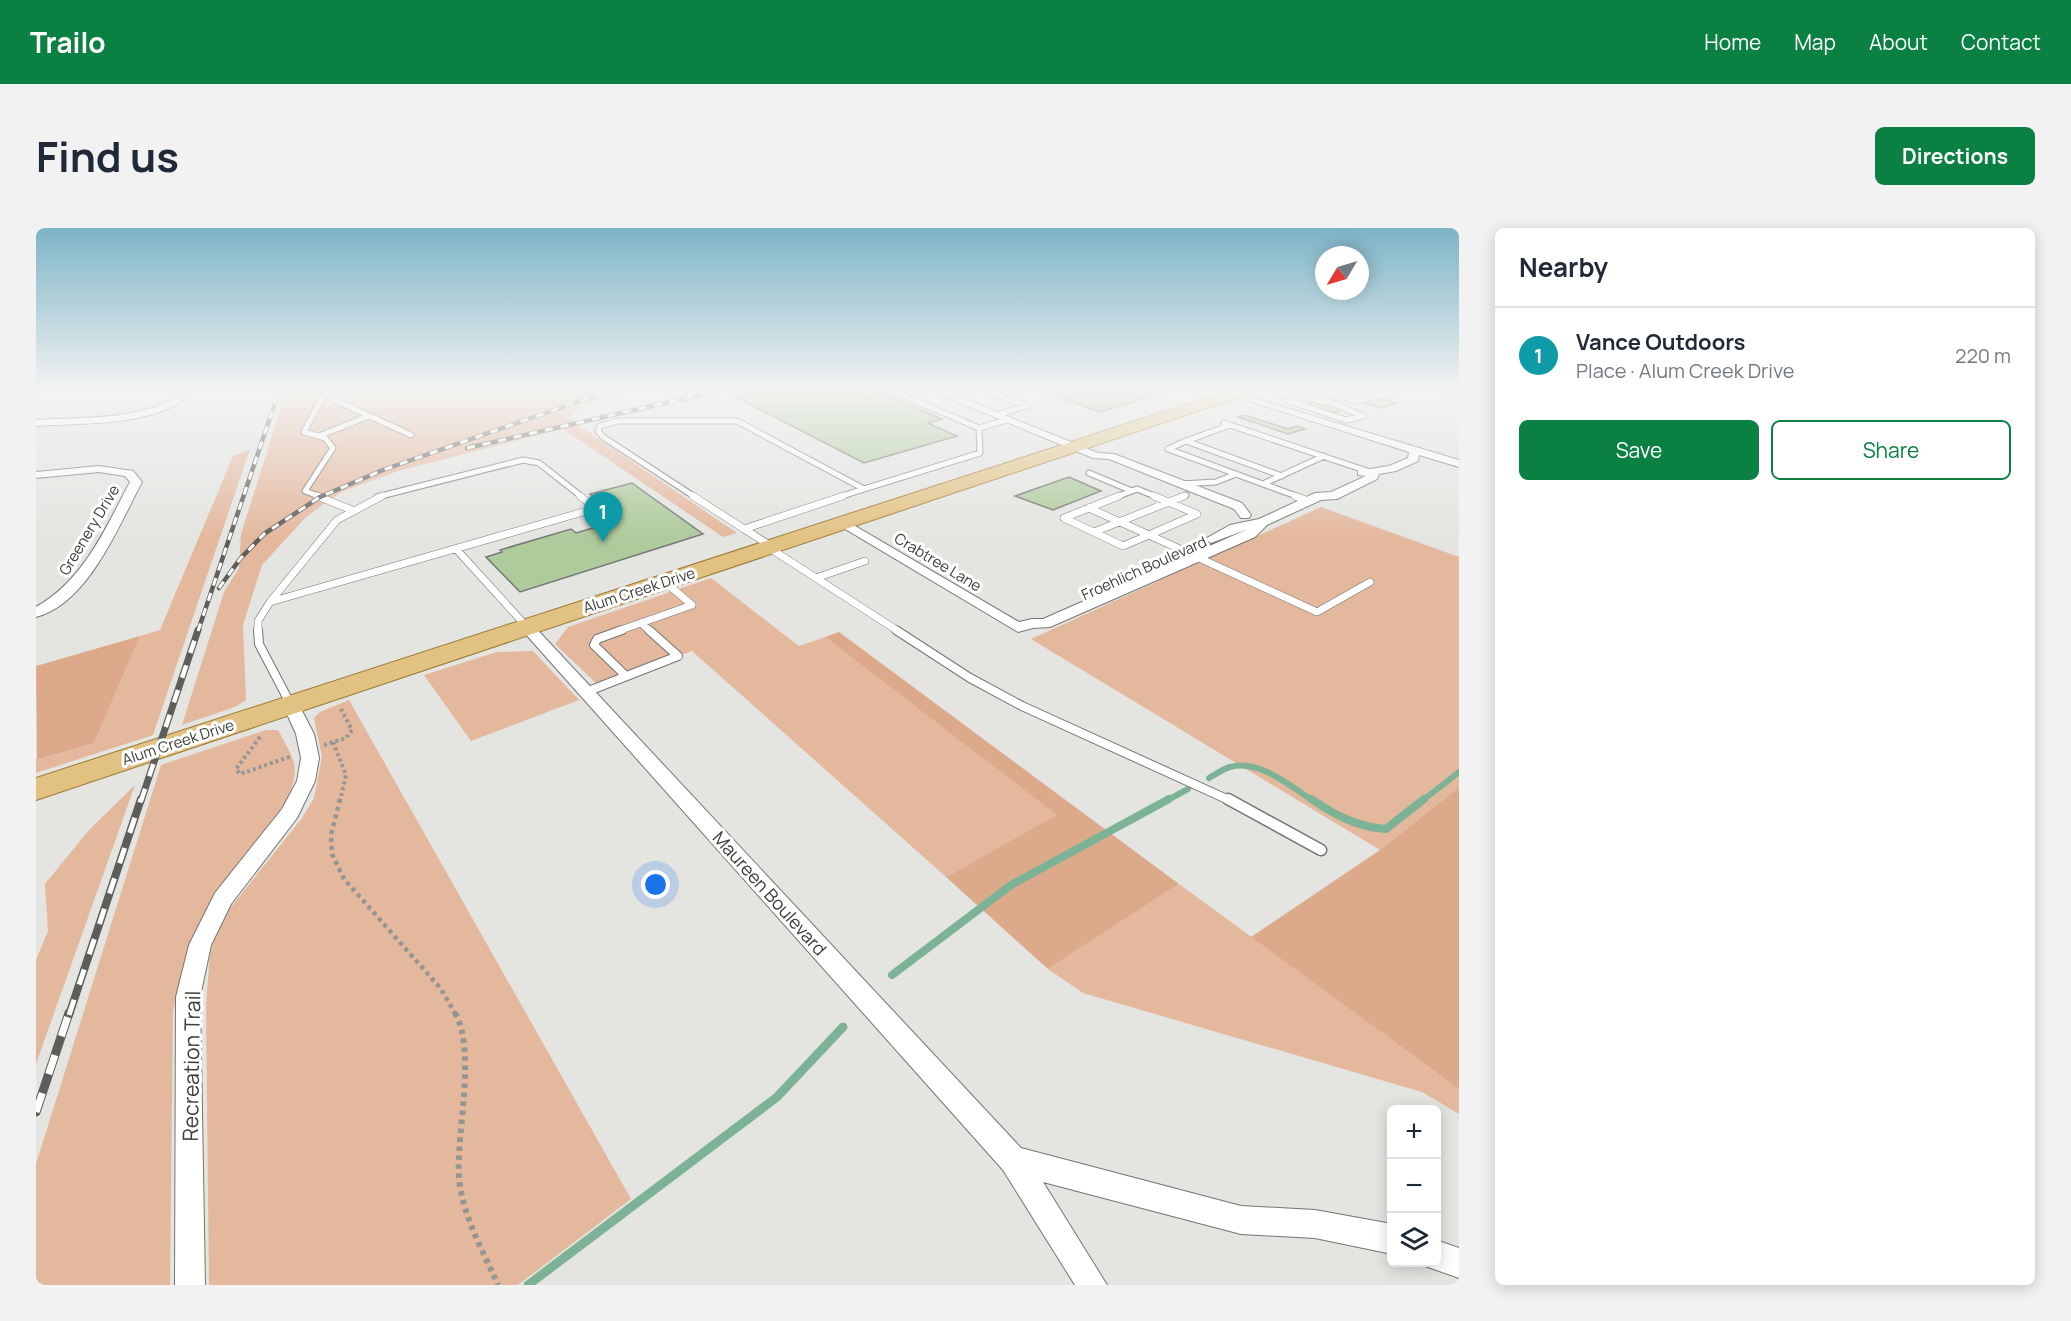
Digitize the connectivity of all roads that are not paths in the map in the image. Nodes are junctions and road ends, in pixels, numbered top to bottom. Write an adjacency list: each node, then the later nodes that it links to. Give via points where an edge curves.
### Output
1 (328, 440): 28 (lane, via 333,448 305,492)
2 (608, 440): 32 (lane)
3 (772, 440): 22 (lane)
4 (979, 440): 22 (lane, via 980,453)
5 (1058, 440): 10 (street)
6 (1089, 440): 10 (main road, Alum Creek Drive)
7 (1276, 440): 12 (lane)
8 (1380, 440): 11 (street)
9 (1186, 441): 14 (lane, via 1168,449); 20 (lane)
10 (1072, 446): 23 (street); 31 (main road, Alum Creek Drive)
11 (1417, 453): 15 (street); 16 (street, Froehlich Boulevard, via 1414,459 1392,469)
12 (1324, 456): 16 (lane); 20 (lane)
13 (1212, 459): 14 (lane)
14 (1204, 463): 17 (lane)
15 (1459, 464)
16 (1377, 471): 25 (street, Froehlich Boulevard, via 1373,477 1333,496)
17 (1234, 472): 21 (lane); 23 (lane, via 1216,482)
18 (1089, 473): 24 (lane)
19 (36, 475): 43 (street, Greenery Drive, via 110,469 126,471 135,480 81,581 61,599)
20 (1282, 476): 21 (lane)
21 (1263, 484): 25 (lane)
22 (864, 489): 32 (lane)
23 (1183, 489): 26 (lane); 30 (street, via 1238,506 1245,515)
24 (1132, 491): 26 (lane, via 1137,489); 27 (lane)
25 (1313, 499): 30 (street, Froehlich Boulevard)
26 (1169, 502): 29 (lane); 34 (lane, via 1197,513)
27 (1089, 508): 29 (lane); 33 (lane, via 1064,518)
28 (352, 510): 36 (lane, via 378,497 532,460 590,504 590,510 578,515); 42 (lane, via 338,520)
29 (1120, 522): 33 (lane); 34 (lane)
30 (1263, 522): 37 (street, Froehlich Boulevard, via 1250,534)
31 (841, 523): 35 (main road, Alum Creek Drive); 45 (street, Crabtree Lane)
32 (744, 529): 35 (lane)
33 (1094, 532): 34 (lane, via 1123,546)
34 (1149, 535): 37 (lane)
35 (769, 547): 39 (lane); 40 (main road, Alum Creek Drive)
36 (457, 550): 42 (lane); 46 (lane)
37 (1191, 554): 41 (lane, via 1317,612); 45 (street, Froehlich Boulevard, via 1045,624)
38 (865, 561): 39 (lane)
39 (816, 578): 51 (lane, via 970,678 1207,788)
40 (664, 582): 44 (lane, via 692,604); 46 (main road, Alum Creek Drive)
41 (1370, 582)
42 (270, 602): 49 (lane, via 258,621 259,644)
43 (36, 613)
44 (638, 624): 47 (lane, via 597,639 594,645); 47 (lane, via 678,656)
45 (1025, 626)
46 (527, 627): 48 (street, Maureen Boulevard); 49 (main road, Alum Creek Drive)
47 (626, 676): 48 (lane)
48 (586, 692): 52 (street, Maureen Boulevard)
49 (291, 705): 50 (main road, Alum Creek Drive); 56 (street, Recreation Trail, via 309,750 306,781 290,813 223,899 201,945 188,998)
50 (36, 789)
51 (1321, 850)
52 (1013, 1160): 53 (street, via 1241,1220 1315,1224); 57 (street, Maureen Boulevard)
53 (1387, 1238)
54 (1441, 1256): 55 (street)
55 (1459, 1263)
56 (190, 1285)
57 (1092, 1285)

